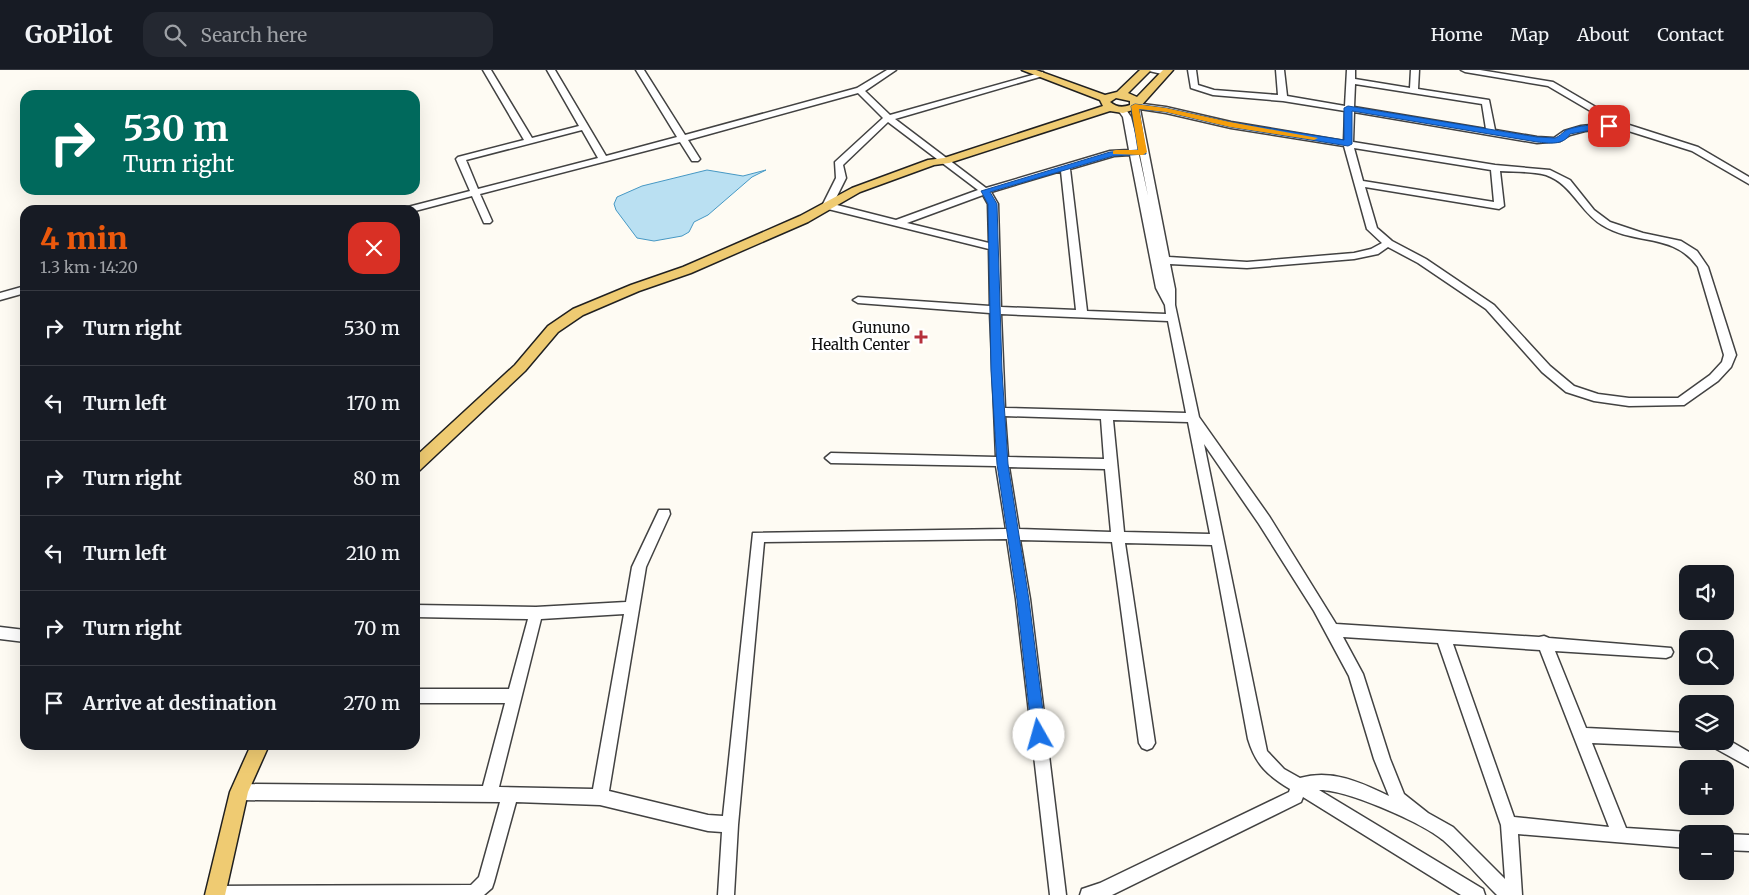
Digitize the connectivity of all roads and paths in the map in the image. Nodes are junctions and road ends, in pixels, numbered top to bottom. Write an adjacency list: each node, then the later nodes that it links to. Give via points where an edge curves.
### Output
1 (487, 70): 26 (street)
2 (551, 70): 23 (street)
3 (640, 70): 25 (street)
4 (892, 70): 15 (street)
5 (1027, 70): 13 (main road)
6 (1148, 70): 11 (street); 18 (main road)
7 (1192, 70): 17 (street, via 1194,86 1213,92)
8 (1280, 70): 17 (street)
9 (1415, 70): 16 (street)
10 (1465, 70): 12 (street)
11 (1167, 71): 19 (main road)
12 (1479, 71): 22 (street, via 1550,84)
13 (1042, 72): 18 (main road); 21 (street)
14 (1351, 75): 16 (street); 20 (street)
15 (860, 90): 21 (street); 25 (street)
16 (1414, 91): 24 (street, via 1486,102)
17 (1283, 98): 20 (street)
18 (1113, 101): 19 (main road); 19 (main road, via 1131,98); 28 (street, via 1127,118); 31 (main road)
19 (1135, 105): 27 (street, via 1230,125); 28 (street)
20 (1348, 108): 24 (street); 27 (street)
21 (888, 118): 31 (street); 38 (street, via 838,164 842,178)
22 (1620, 125): 24 (street, via 1584,128 1567,133 1556,141); 34 (street, via 1695,149)
23 (585, 127): 26 (street); 29 (street)
24 (1491, 132)
25 (682, 138): 29 (street); 30 (street)
26 (529, 142): 37 (street, via 461,159)
27 (1348, 144): 33 (street); 35 (street)
28 (1138, 152): 32 (street, via 1113,153); 44 (street); 49 (street, via 1161,288)
29 (604, 159): 37 (street)
30 (695, 159)
31 (939, 160): 36 (street); 38 (main road, via 856,190)
32 (1065, 167): 36 (street); 50 (street)
33 (1495, 168): 35 (street, via 1500,206); 42 (street, via 1546,172 1567,182 1591,212 1607,224 1677,244 1693,253 1703,267 1730,355 1727,364 1714,378 1680,402 1659,404 1598,398 1570,389 1546,370 1490,307 1422,261)
34 (1749, 180)
35 (1358, 183): 42 (street, via 1372,229)
36 (985, 191): 41 (street); 43 (street, via 993,204)
37 (474, 193): 39 (street); 40 (street)
38 (827, 206): 41 (street); 55 (main road, via 687,270 578,312 553,329 520,368)
39 (420, 207)
40 (487, 221)
41 (896, 222): 43 (street)
42 (1388, 243): 44 (street, via 1374,252 1354,256 1247,265)
43 (994, 247): 48 (street)
44 (1164, 260): 49 (street)
45 (20, 291): 46 (street)
46 (0, 297)
47 (858, 300): 48 (street)
48 (995, 310): 50 (street); 51 (street)
49 (1171, 311): 50 (street); 53 (street)
50 (1082, 313)
51 (1000, 412): 52 (street); 56 (street)
52 (1107, 415): 53 (street); 57 (street)
53 (1193, 418): 61 (street); 65 (street, via 1264,520)
54 (832, 458): 56 (street)
55 (420, 461)
56 (1002, 464): 57 (street); 59 (street)
57 (1110, 464): 60 (street)
58 (664, 514): 62 (street, via 639,567)
59 (1012, 534): 60 (street); 85 (street, via 758,537); 93 (street, via 1023,600)
60 (1118, 537): 61 (street); 75 (street)
61 (1218, 540): 79 (street, via 1259,747 1269,765)
62 (631, 608): 64 (street); 83 (street)
63 (420, 610): 64 (street)
64 (536, 613): 72 (street)
65 (1331, 630): 68 (street); 84 (street, via 1356,674 1398,799)
66 (0, 633): 67 (street)
67 (20, 635)
68 (1443, 637): 69 (street); 86 (street)
69 (1544, 642): 70 (street); 73 (street)
70 (1666, 652)
71 (420, 696): 72 (street)
72 (515, 696): 81 (street)
73 (1581, 735): 74 (street); 87 (street)
74 (1679, 740)
75 (1147, 743)
76 (258, 750): 80 (main road)
77 (1732, 750): 78 (street)
78 (1749, 760)
79 (1299, 786): 84 (street, via 1307,782 1340,784); 94 (street, via 1295,797); 95 (street)
80 (239, 792): 81 (street); 91 (main road)
81 (489, 794): 82 (street)
82 (510, 795): 83 (street); 91 (street, via 486,882 474,893)
83 (600, 798): 85 (street, via 708,823)
84 (1422, 819): 96 (street, via 1447,833)
85 (730, 825): 92 (street)
86 (1509, 825): 87 (street); 97 (street)
87 (1621, 836): 88 (street)
88 (1679, 839)
89 (1734, 842): 90 (street)
90 (1749, 843)
91 (215, 894)
92 (726, 895)
93 (1058, 895)
94 (1088, 895)
95 (1477, 895)
96 (1508, 895)
97 (1514, 895)

